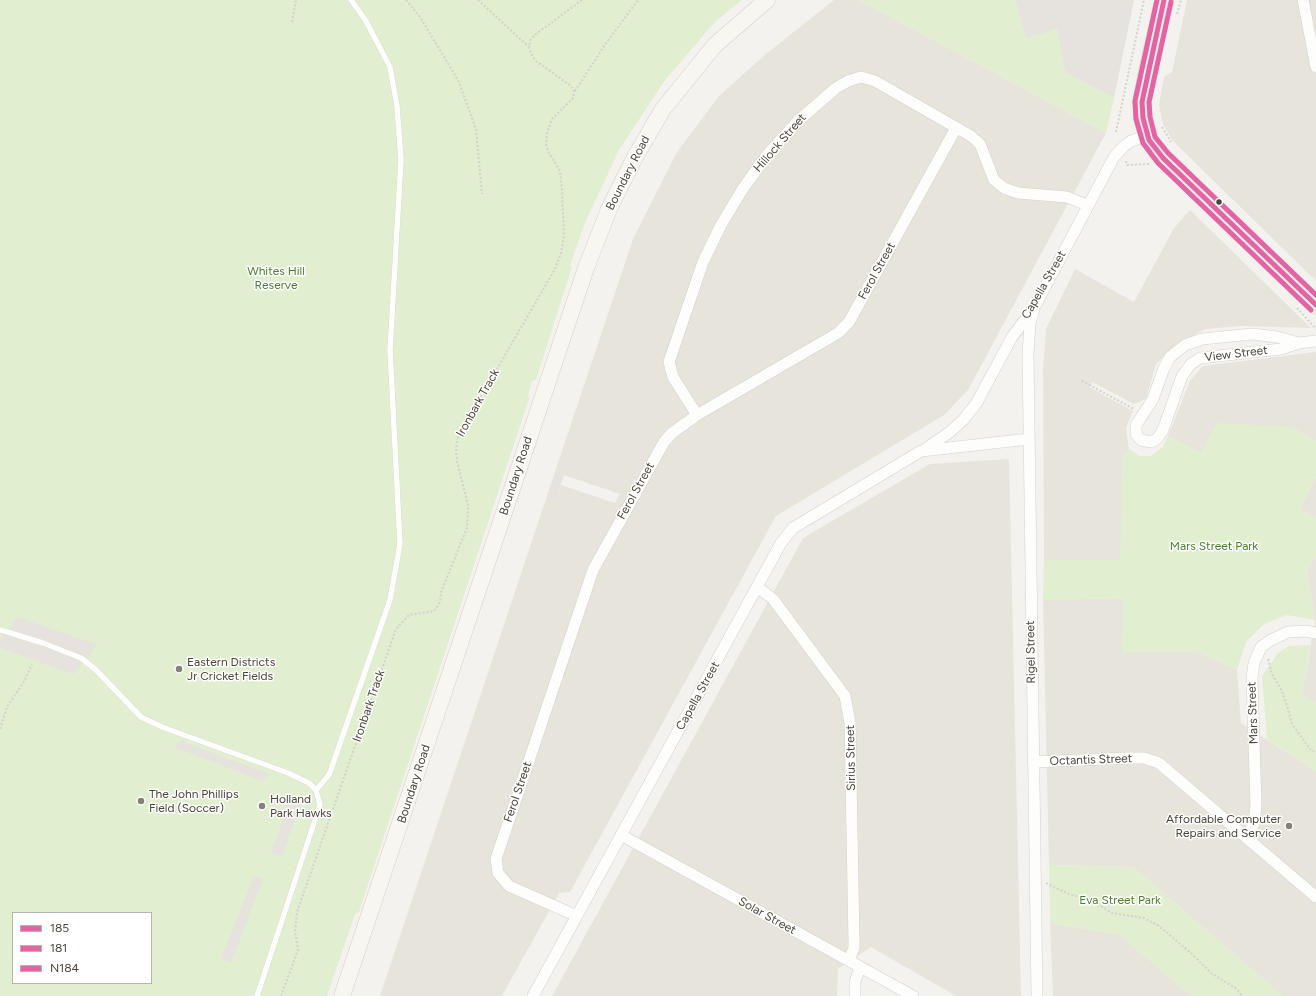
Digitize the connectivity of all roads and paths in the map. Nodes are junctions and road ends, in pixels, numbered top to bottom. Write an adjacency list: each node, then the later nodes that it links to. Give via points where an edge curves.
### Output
1 (296, 0): 13 (path)
2 (351, 0): 41 (lane, via 366,21 390,67 397,114 401,160 390,350 400,544 390,600 329,775)
3 (406, 0): 22 (path, via 420,17 458,80 476,129)
4 (478, 0): 14 (path)
5 (582, 0): 14 (path, via 536,34 531,39)
6 (638, 0): 16 (path)
7 (767, 0): 51 (main road, Boundary Road, via 715,45 663,109 609,209 586,268)
8 (1144, 0): 19 (path)
9 (1164, 0): 20 (main road, via 1142,102 1142,118)
10 (1181, 0): 12 (path)
11 (1303, 0): 15 (street)
12 (1176, 18)
13 (292, 22)
14 (530, 48): 16 (path, via 536,61 571,86)
15 (1316, 67)
16 (574, 91): 50 (path, Ironbark Track, via 573,98 552,119 547,132 548,153 560,171 564,236 561,253 555,269 458,438 457,461 468,505 467,528 441,592 440,602 434,611 409,615 396,629 297,912 295,931 298,950)
17 (1158, 121): 21 (path)
18 (956, 128): 23 (street, Hillock Street, via 980,144 994,180 1004,188 1018,193 1067,197); 29 (street, Ferol Street, via 849,322 838,334); 29 (street, Hillock Street, via 874,81 860,77 836,88 798,120 767,155 742,190 703,262 669,362 674,377)
19 (1116, 132)
20 (1147, 136): 23 (street, Capella Street, via 1131,141 1114,157); 24 (main road, via 1160,155)
21 (1173, 147)
22 (482, 194)
23 (1087, 205): 25 (street, Capella Street)
24 (1316, 305)
25 (1034, 308): 31 (street, Rigel Street, via 1030,323 1028,354); 32 (street, Capella Street, via 1012,337 976,404 950,432)
26 (1316, 341): 27 (street, View Street)
27 (1299, 343): 30 (street, View Street, via 1252,334 1202,339 1185,345 1167,362 1153,399); 30 (street, View Street, via 1281,349 1200,358 1191,364 1182,376 1163,430 1157,439 1151,442 1141,440 1136,434 1136,425)
28 (1082, 381): 30 (path)
29 (697, 415): 46 (street, Ferol Street, via 664,442 593,570 496,860 498,873 509,886)
30 (1143, 415)
31 (1029, 439): 32 (street, Capella Street); 40 (street, Rigel Street)
32 (922, 451): 33 (street, Capella Street, via 794,528 781,543)
33 (757, 588): 42 (street, Capella Street); 47 (street, Sirius Street, via 773,598 845,696 850,723 854,942)
34 (0, 630): 41 (lane, via 81,658 142,717 162,727 288,773 309,783)
35 (1316, 633): 36 (street, Mars Street, via 1288,632)
36 (1266, 644): 39 (path, via 1272,674 1282,691 1292,724 1310,749); 43 (street, Mars Street, via 1254,663 1252,678 1256,805 1254,824)
37 (32, 664): 38 (path, via 7,707)
38 (0, 729)
39 (1316, 753)
40 (1033, 762): 43 (street, Octantis Street, via 1144,758 1159,763); 44 (street, Rigel Street)
41 (316, 790): 49 (lane, via 320,805)
42 (621, 835): 46 (street, Capella Street); 47 (street, Solar Street)
43 (1246, 836): 45 (street, Octantis Street)
44 (1035, 872): 55 (street, Rigel Street); 56 (path, via 1044,881 1069,894 1090,900 1112,913 1144,918 1158,926 1211,973 1237,989)
45 (1316, 897)
46 (577, 916): 52 (street, Capella Street)
47 (849, 960): 48 (street, Solar Street)
48 (860, 967): 53 (street, via 855,982); 54 (street, Solar Street)
49 (257, 996)
50 (281, 996)
51 (342, 996)
52 (533, 996)
53 (855, 996)
54 (913, 996)
55 (1037, 996)
56 (1242, 996)

